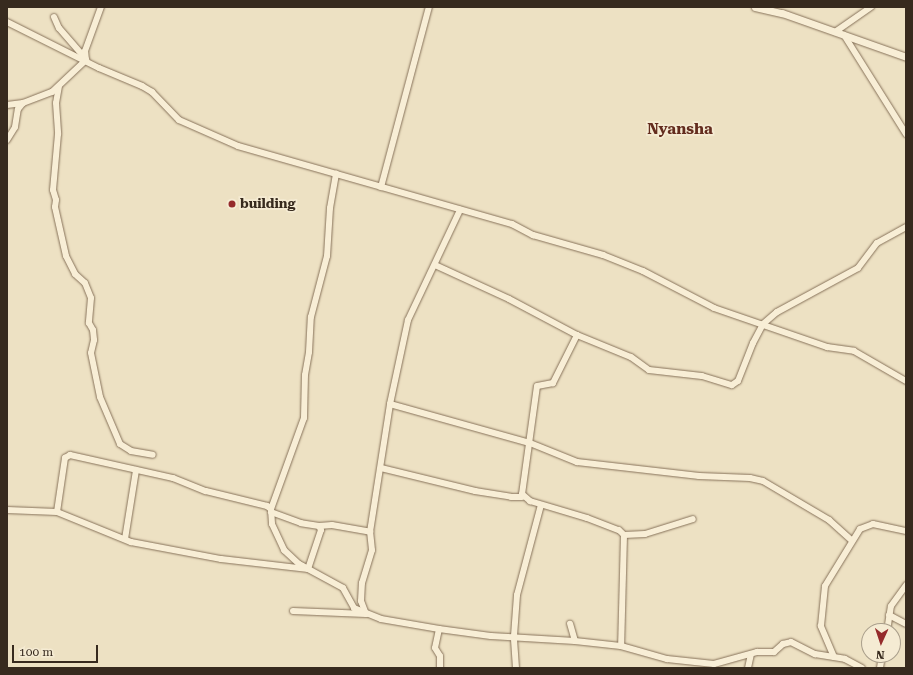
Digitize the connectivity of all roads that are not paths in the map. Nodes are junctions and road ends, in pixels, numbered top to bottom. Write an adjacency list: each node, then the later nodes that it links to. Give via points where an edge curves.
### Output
1 (101, 7): 10 (street, via 85,51)
2 (429, 7): 17 (street)
3 (756, 7): 7 (street)
4 (871, 7): 7 (street)
5 (54, 17): 10 (street, via 59,28)
6 (7, 22): 10 (street)
7 (835, 32): 8 (street)
8 (844, 35): 9 (street); 14 (street)
9 (906, 57)
10 (86, 60): 11 (street); 16 (street, via 152,92 179,120 238,146)
11 (59, 86): 12 (street); 26 (street, via 56,103 58,134 53,190 55,207 66,256 75,274 85,283 91,298 89,324 93,330 94,340 91,354 100,397 120,444 131,451)
12 (23, 103): 13 (street); 15 (street, via 18,109 15,127)
13 (7, 105)
14 (906, 134)
15 (7, 140)
16 (336, 174): 17 (street); 32 (street, via 330,208 327,256 311,317 304,418)
17 (381, 187): 18 (street)
18 (460, 210): 20 (street); 21 (street, via 512,224 533,235 604,255 643,271 714,308)
19 (906, 227): 21 (street, via 877,243 858,268 777,312)
20 (435, 265): 22 (street); 24 (street, via 408,320)
21 (764, 324): 22 (street, via 753,343 738,381 732,385 702,376 649,370 631,357); 23 (street, via 827,346 854,351)
22 (578, 335): 25 (street, via 553,383 537,386)
23 (906, 380)
24 (390, 404): 25 (street); 27 (street)
25 (530, 443): 29 (street); 40 (street, via 577,462 699,476 729,476 762,482 829,520)
26 (153, 455)
27 (381, 468): 29 (street, via 475,491); 37 (street)
28 (136, 470): 32 (street, via 173,478 206,491); 33 (street, via 67,455); 39 (street)
29 (522, 497): 30 (street)
30 (541, 505): 38 (street, via 596,522); 50 (street, via 516,595)
31 (7, 510): 33 (street)
32 (271, 510): 35 (street, via 297,522); 41 (street, via 272,524 284,550)
33 (57, 512): 39 (street)
34 (693, 519): 38 (street, via 645,534)
35 (319, 526): 37 (street, via 332,525); 41 (street, via 321,530)
36 (906, 530): 40 (street, via 873,524 860,529)
37 (370, 532): 44 (street, via 372,550 362,589)
38 (624, 535): 52 (street)
39 (126, 539): 41 (street, via 221,559)
40 (852, 541): 54 (street, via 824,586 821,626)
41 (308, 569): 44 (street, via 344,588 354,608)
42 (906, 585): 45 (street, via 897,594)
43 (292, 611): 44 (street)
44 (366, 614): 49 (street)
45 (889, 615): 46 (street); 48 (street)
46 (888, 623)
47 (570, 624): 51 (street)
48 (906, 624)
49 (439, 629): 50 (street); 55 (street, via 435,648 440,656)
50 (514, 636): 51 (street); 56 (street)
51 (574, 641): 52 (street)
52 (621, 646): 53 (street, via 667,659 714,664)
53 (751, 654): 54 (street, via 774,652 783,644 791,642 815,654); 57 (street)
54 (834, 657): 58 (street)
55 (440, 668)
56 (516, 668)
57 (748, 668)
58 (862, 668)

